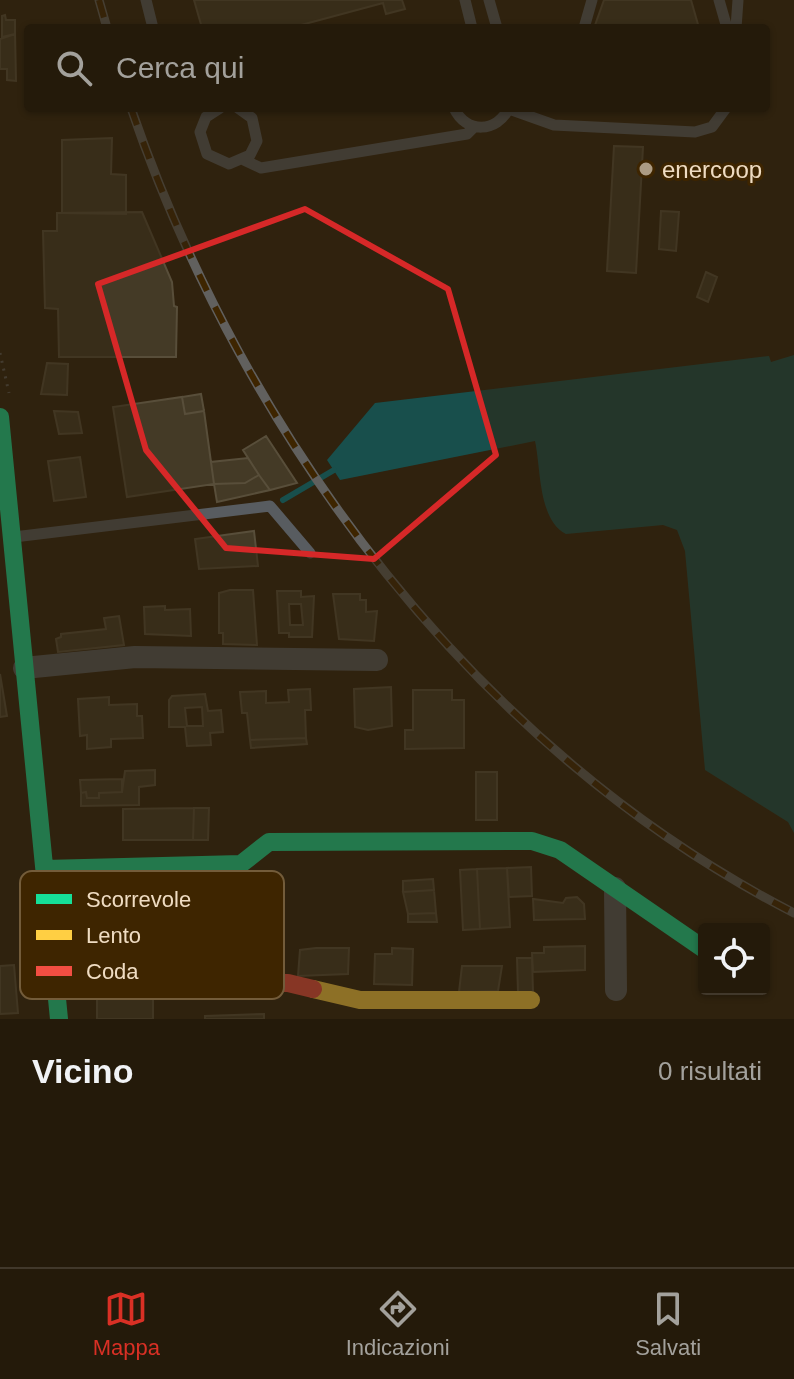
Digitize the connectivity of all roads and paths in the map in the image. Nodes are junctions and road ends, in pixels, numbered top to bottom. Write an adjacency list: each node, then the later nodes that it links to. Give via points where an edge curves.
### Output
1 (146, 0): 7 (lane)
2 (465, 0): 8 (lane)
3 (489, 0): 9 (lane)
4 (592, 0): 10 (lane)
5 (719, 0): 11 (lane)
6 (738, 0): 12 (lane)
7 (152, 24)
8 (471, 24)
9 (496, 24)
10 (585, 24)
11 (726, 24)
12 (736, 24)
13 (199, 112): 20 (lane)
14 (214, 112): 20 (lane)
15 (244, 112): 22 (lane, via 258,133 255,148)
16 (456, 112): 21 (lane)
17 (506, 112): 21 (lane, via 499,122)
18 (520, 112): 19 (lane, via 554,125 695,132 712,127)
19 (723, 112)
20 (206, 117): 22 (lane, via 200,132 207,154 229,164)
21 (474, 127): 22 (lane, via 467,134 261,168)
22 (244, 160)
23 (0, 417): 24 (street)
24 (6, 524): 25 (lane, via 270,506); 27 (street)
25 (310, 553)
26 (377, 660): 27 (street, via 135,657)
27 (24, 668): 28 (street)
28 (45, 869): 29 (street, via 241,864 269,842 532,841 560,850)
29 (615, 888): 30 (street); 32 (street)
30 (698, 945)
31 (284, 983): 34 (street, via 360,1000)
32 (616, 990)
33 (56, 999): 35 (street)
34 (531, 1000)
35 (59, 1019)

